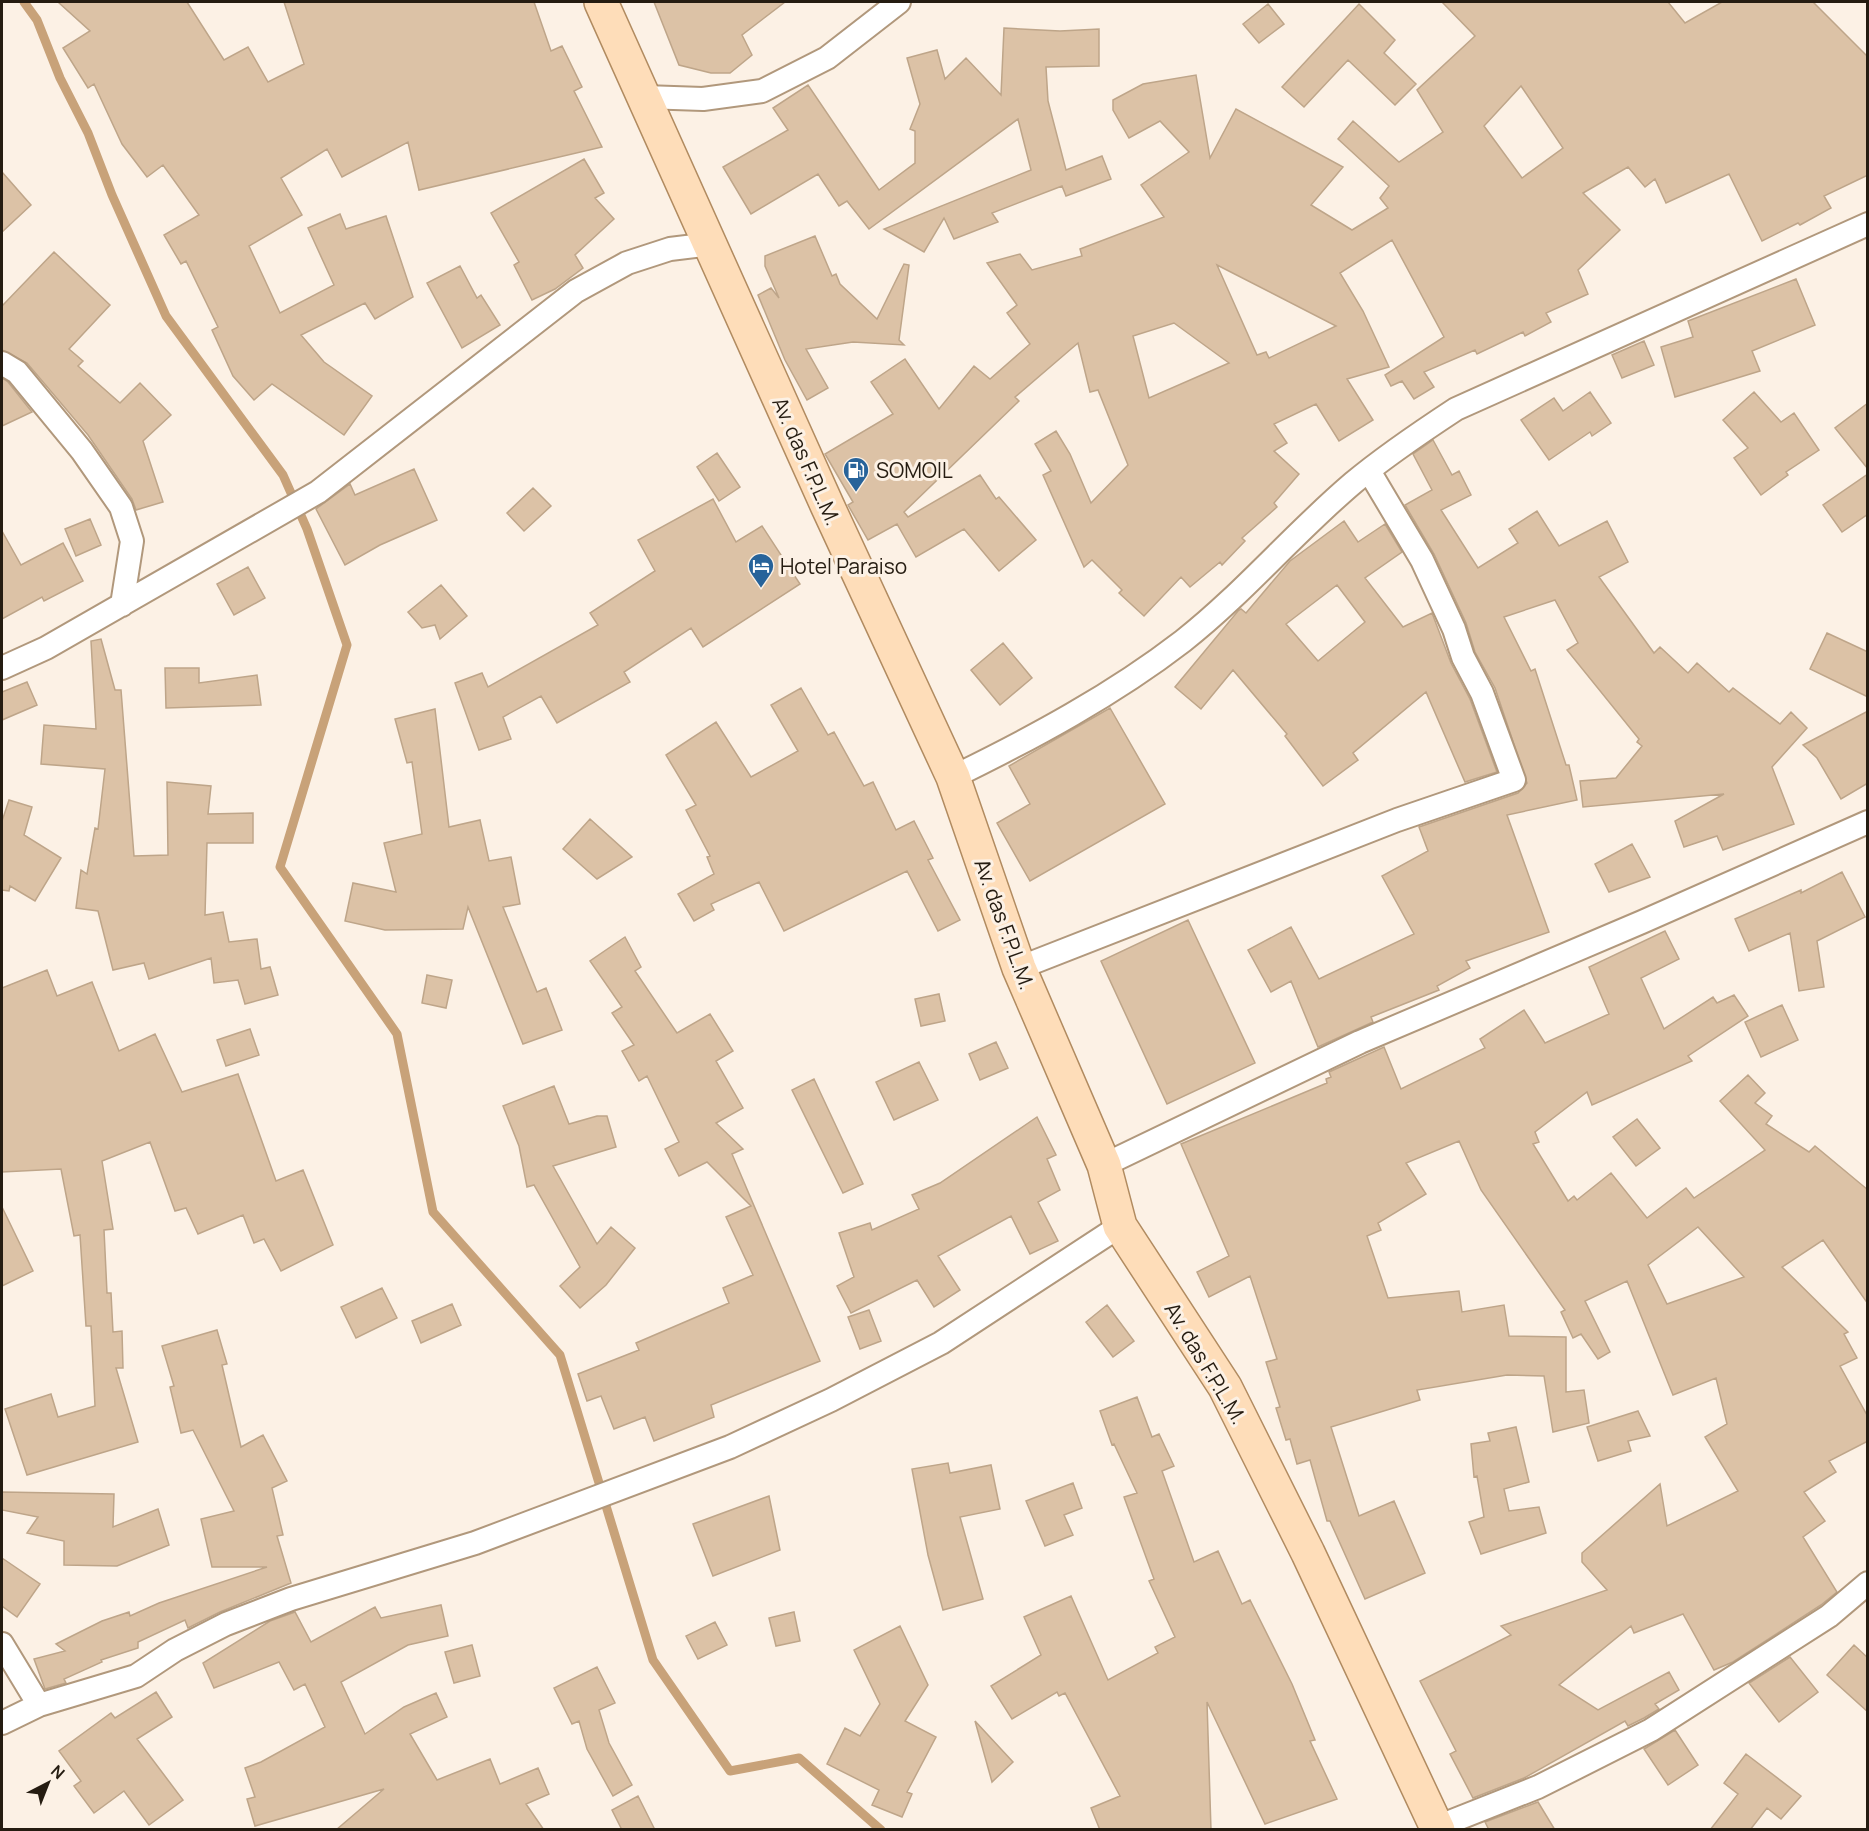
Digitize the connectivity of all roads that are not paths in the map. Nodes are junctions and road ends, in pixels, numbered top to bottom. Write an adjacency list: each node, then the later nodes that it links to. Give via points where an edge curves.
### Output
1 (600, 2): 3 (main road, Av. das F.P.L.M.)
2 (898, 2): 3 (street, via 827,57 762,91 703,99)
3 (644, 97): 5 (main road, Av. das F.P.L.M.)
4 (1868, 224): 7 (street, via 1456,409)
5 (711, 244): 8 (street, via 670,249 627,262 576,291 318,492); 10 (main road, Av. das F.P.L.M.)
6 (2, 363): 8 (street, via 17,372 82,451 121,507 132,541)
7 (1369, 471): 10 (street, via 1184,640 1120,685 1011,749); 12 (street, via 1422,560 1482,693 1514,780 1397,820)
8 (122, 605): 9 (street)
9 (2, 668)
10 (953, 777): 12 (main road, Av. das F.P.L.M.)
11 (1868, 822): 13 (street, via 1360,1042)
12 (1019, 968): 13 (main road, Av. das F.P.L.M.)
13 (1104, 1165): 14 (main road, Av. das F.P.L.M.)
14 (1120, 1226): 17 (street, via 941,1343 730,1447 475,1543 291,1599 226,1624 175,1650 136,1676); 19 (main road, Av. das F.P.L.M., via 1225,1387)
15 (1868, 1583): 19 (street, via 1829,1616 1651,1730 1538,1787)
16 (2, 1644): 17 (street)
17 (39, 1705): 18 (street)
18 (2, 1723)
19 (1437, 1828)

